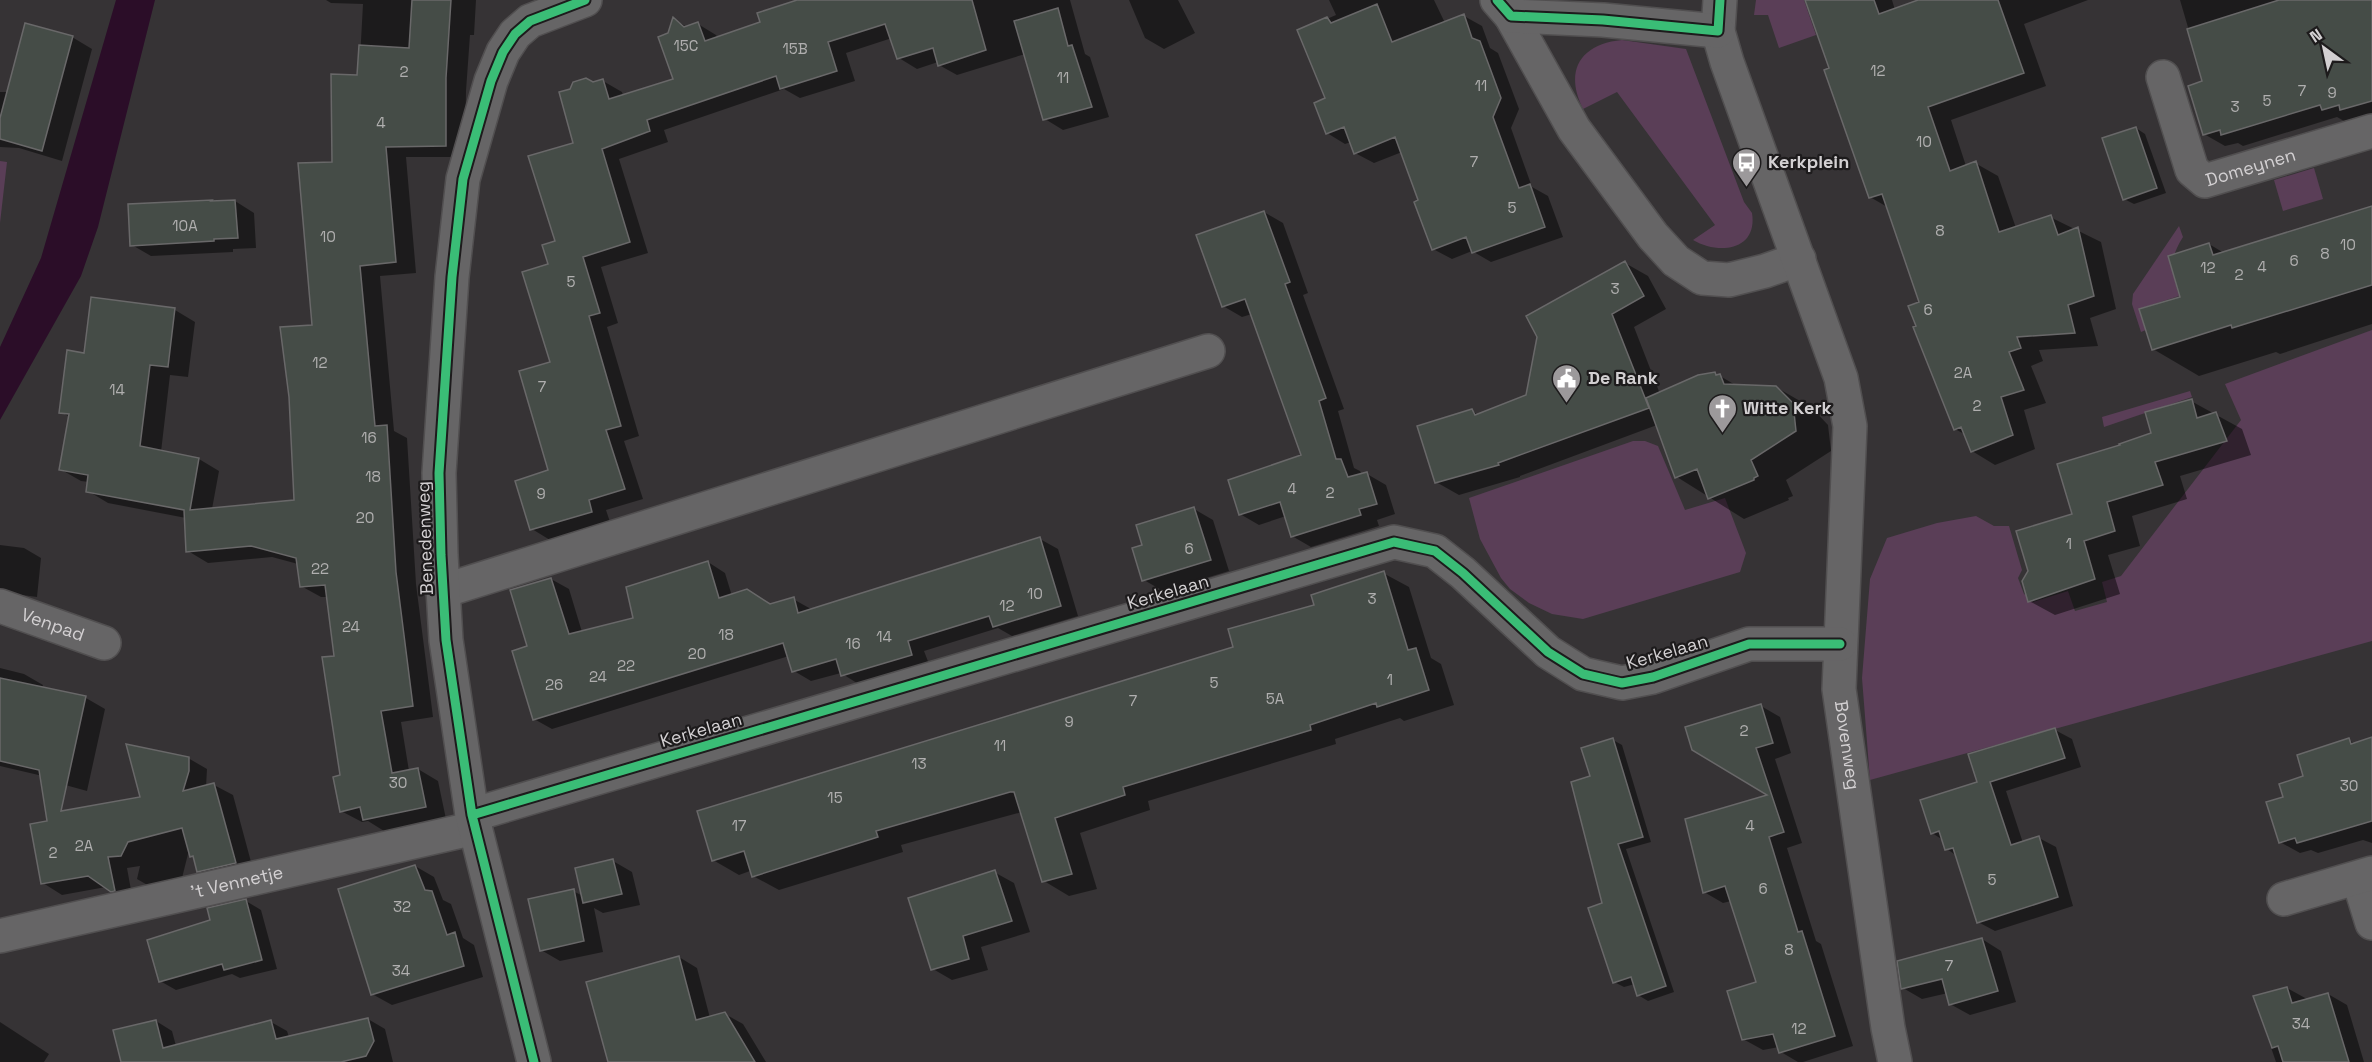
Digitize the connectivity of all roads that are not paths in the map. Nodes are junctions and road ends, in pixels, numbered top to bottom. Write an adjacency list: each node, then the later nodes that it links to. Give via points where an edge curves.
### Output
1 (585, 0): 3 (street)
2 (1504, 8): 4 (street, via 1603,20); 7 (street, via 1574,129 1676,261 1702,278 1729,280)
3 (525, 10): 9 (street, Benedenweg, via 496,66 463,179 444,385 440,473)
4 (1719, 16): 7 (street, via 1727,62)
5 (2163, 77): 6 (street, Domeynen, via 2192,170 2205,181)
6 (2372, 131)
7 (1799, 259): 12 (street, Bovenweg, via 1841,378 1850,426)
8 (1208, 351): 9 (street)
9 (443, 591): 13 (street, Benedenweg, via 446,640)
10 (0, 606): 11 (street, Venpad)
11 (104, 643)
12 (1840, 644): 13 (street, Kerkelaan, via 1749,644 1653,677 1622,682 1583,674 1548,652 1434,550 1394,542); 19 (street, Bovenweg, via 1839,689)
13 (474, 821): 17 (street, 't Vennetje); 18 (street, Benedenweg)
14 (2365, 876): 15 (street); 16 (street)
15 (2284, 899)
16 (2372, 923)
17 (0, 936)
18 (534, 1062)
19 (1895, 1062)

